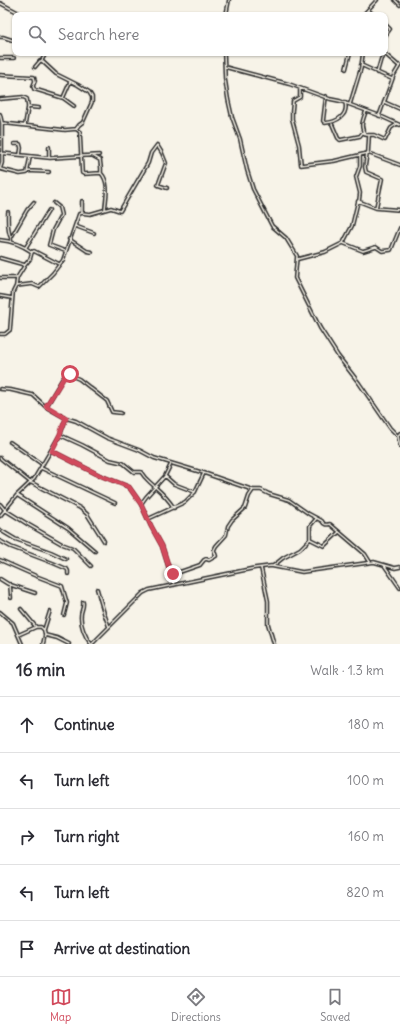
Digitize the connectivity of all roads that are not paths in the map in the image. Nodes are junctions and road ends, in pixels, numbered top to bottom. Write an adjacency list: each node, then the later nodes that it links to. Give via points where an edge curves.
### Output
1 (229, 0): 8 (street)
2 (377, 0): 6 (street)
3 (394, 0): 5 (street)
4 (0, 3): 7 (street)
5 (400, 5)
6 (368, 10): 9 (street)
7 (17, 12)
8 (227, 12)
9 (370, 12)
10 (0, 37): 11 (street)
11 (12, 40)
12 (44, 56): 20 (street)
13 (224, 56): 24 (street)
14 (349, 56): 25 (street)
15 (362, 56): 21 (street)
16 (383, 56): 26 (street)
17 (387, 56): 22 (street)
18 (0, 58): 19 (street)
19 (14, 58)
20 (42, 61): 23 (street); 29 (street)
21 (360, 65): 26 (street); 36 (street)
22 (399, 66): 28 (street)
23 (35, 67)
24 (224, 68): 30 (street); 92 (street, via 232,117 253,190 272,226 286,238)
25 (346, 70)
26 (377, 72): 28 (street)
27 (0, 75): 32 (street, via 31,76 35,78 34,90)
28 (392, 79): 35 (street)
29 (70, 82): 32 (street); 49 (street, via 89,92 92,97 83,122)
30 (300, 88): 31 (street); 58 (street, via 300,97 293,101 292,111 301,164 334,161)
31 (326, 96): 34 (street); 45 (street, via 323,121)
32 (63, 98): 38 (street)
33 (0, 99): 37 (street, via 23,97 28,101)
34 (345, 102): 36 (street); 45 (street, via 344,115)
35 (384, 102): 40 (street); 43 (street)
36 (350, 104): 41 (street)
37 (28, 106): 39 (street); 47 (street)
38 (74, 106)
39 (39, 108)
40 (400, 109)
41 (366, 111): 43 (street); 50 (street, via 361,127)
42 (0, 114): 44 (street)
43 (379, 116): 46 (street)
44 (2, 123): 47 (street); 54 (street)
45 (332, 123): 50 (street, via 339,139 360,136)
46 (397, 124): 48 (street); 51 (street, via 391,128 386,140 374,135)
47 (25, 125): 49 (street)
48 (400, 126)
49 (76, 129): 61 (street, via 80,132)
50 (363, 132): 51 (street)
51 (369, 136): 55 (street)
52 (14, 144): 56 (street, via 20,144)
53 (49, 147): 62 (street)
54 (1, 153): 56 (street); 64 (street)
55 (368, 153): 58 (street); 63 (street); 73 (street, via 366,172 382,179)
56 (20, 155): 59 (street)
57 (99, 155): 60 (street)
58 (360, 155): 69 (street, via 356,177)
59 (30, 156): 62 (street); 65 (street)
60 (93, 156): 61 (street); 67 (street, via 100,160)
61 (82, 157): 62 (street); 67 (street, via 82,173)
62 (49, 158)
63 (400, 166)
64 (0, 169): 65 (street, via 20,174)
65 (28, 171): 66 (street)
66 (49, 172)
67 (101, 173): 74 (street, via 107,191)
68 (167, 188): 74 (street, via 158,185 166,163 157,145 120,211)
69 (359, 200): 73 (street); 86 (street, via 352,226)
70 (82, 201): 78 (street)
71 (34, 202): 82 (street)
72 (54, 203): 88 (street, via 59,206 61,215 49,245)
73 (376, 208): 76 (street)
74 (105, 209): 78 (street, via 90,214)
75 (49, 210): 87 (street)
76 (400, 210)
77 (8, 212): 82 (street)
78 (82, 213): 79 (street, via 79,214)
79 (76, 226): 81 (street); 83 (street)
80 (400, 228): 86 (street, via 391,250 376,248 363,251)
81 (94, 233)
82 (11, 238): 85 (street)
83 (69, 239): 88 (street); 90 (street)
84 (0, 240): 85 (street)
85 (11, 241): 87 (street)
86 (343, 243): 92 (street, via 326,252)
87 (26, 248): 89 (street)
88 (65, 251): 93 (street)
89 (32, 252): 93 (street); 94 (street)
90 (92, 252)
91 (0, 258): 94 (street)
92 (297, 259): 107 (street, via 295,280 320,328)
93 (59, 264): 97 (street, via 38,287 32,284)
94 (25, 265): 96 (street)
95 (0, 278): 96 (street)
96 (17, 278): 97 (street)
97 (16, 286): 99 (street)
98 (0, 296): 99 (street)
99 (12, 298): 100 (street, via 10,330)
100 (0, 334)
101 (0, 390): 102 (street, via 30,394)
102 (46, 406): 103 (street, via 65,376 70,374 107,401 112,412); 104 (street)
103 (121, 413)
104 (66, 418): 106 (street); 112 (street)
105 (400, 433): 107 (street)
106 (60, 434): 110 (street); 118 (street, via 110,460 123,463 134,472 140,472)
107 (398, 436): 109 (street)
108 (10, 442): 113 (street)
109 (400, 446)
110 (52, 451): 113 (street); 124 (street, via 129,487)
111 (0, 458): 117 (street)
112 (171, 464): 115 (street); 116 (street)
113 (43, 465): 114 (street)
114 (41, 468): 117 (street); 122 (street)
115 (204, 473): 119 (street); 120 (street)
116 (165, 476): 118 (street); 120 (street, via 174,484)
117 (30, 482): 121 (street); 134 (street, via 80,508 87,514)
118 (155, 487): 124 (street); 125 (street)
119 (253, 490): 129 (street, via 261,490 289,500); 145 (street, via 245,508 232,520 226,535 215,548 216,556)
120 (196, 492): 125 (street)
121 (17, 495): 126 (street); 135 (street, via 68,528)
122 (116, 503)
123 (0, 504): 126 (street)
124 (141, 504): 128 (street)
125 (174, 508): 128 (street)
126 (5, 510): 127 (street); 140 (street, via 73,548)
127 (0, 516)
128 (148, 519): 145 (street, via 162,546)
129 (317, 519): 131 (street, via 326,525 330,524); 132 (street, via 310,526)
130 (0, 530): 136 (street, via 15,539)
131 (339, 532): 132 (street, via 324,546); 138 (street, via 365,554)
132 (310, 539): 141 (street, via 300,549)
133 (0, 540): 144 (street, via 11,547 56,564 68,570)
134 (104, 541)
135 (95, 550)
136 (66, 559)
137 (0, 560): 157 (street, via 62,586 67,603)
138 (370, 562): 139 (street); 141 (street, via 302,572)
139 (384, 565): 142 (street); 149 (street)
140 (92, 566)
141 (273, 566): 143 (street)
142 (400, 567)
143 (261, 568): 148 (street); 167 (street, via 268,601 268,624)
144 (68, 574)
145 (171, 574): 148 (street)
146 (0, 579): 147 (street)
147 (10, 584): 151 (street); 152 (street)
148 (174, 584): 159 (street, via 143,593)
149 (400, 588)
150 (97, 589): 159 (street)
151 (34, 593)
152 (11, 598)
153 (83, 602): 166 (street, via 81,619 84,633)
154 (21, 609): 158 (street)
155 (50, 611): 160 (street)
156 (0, 612): 161 (street, via 13,623)
157 (64, 615)
158 (36, 627): 160 (street); 161 (street)
159 (109, 627): 166 (street)
160 (44, 630): 162 (street)
161 (18, 635): 163 (street)
162 (45, 635): 164 (street); 165 (street)
163 (22, 644)
164 (43, 644)
165 (69, 644)
166 (92, 644)
167 (274, 644)

